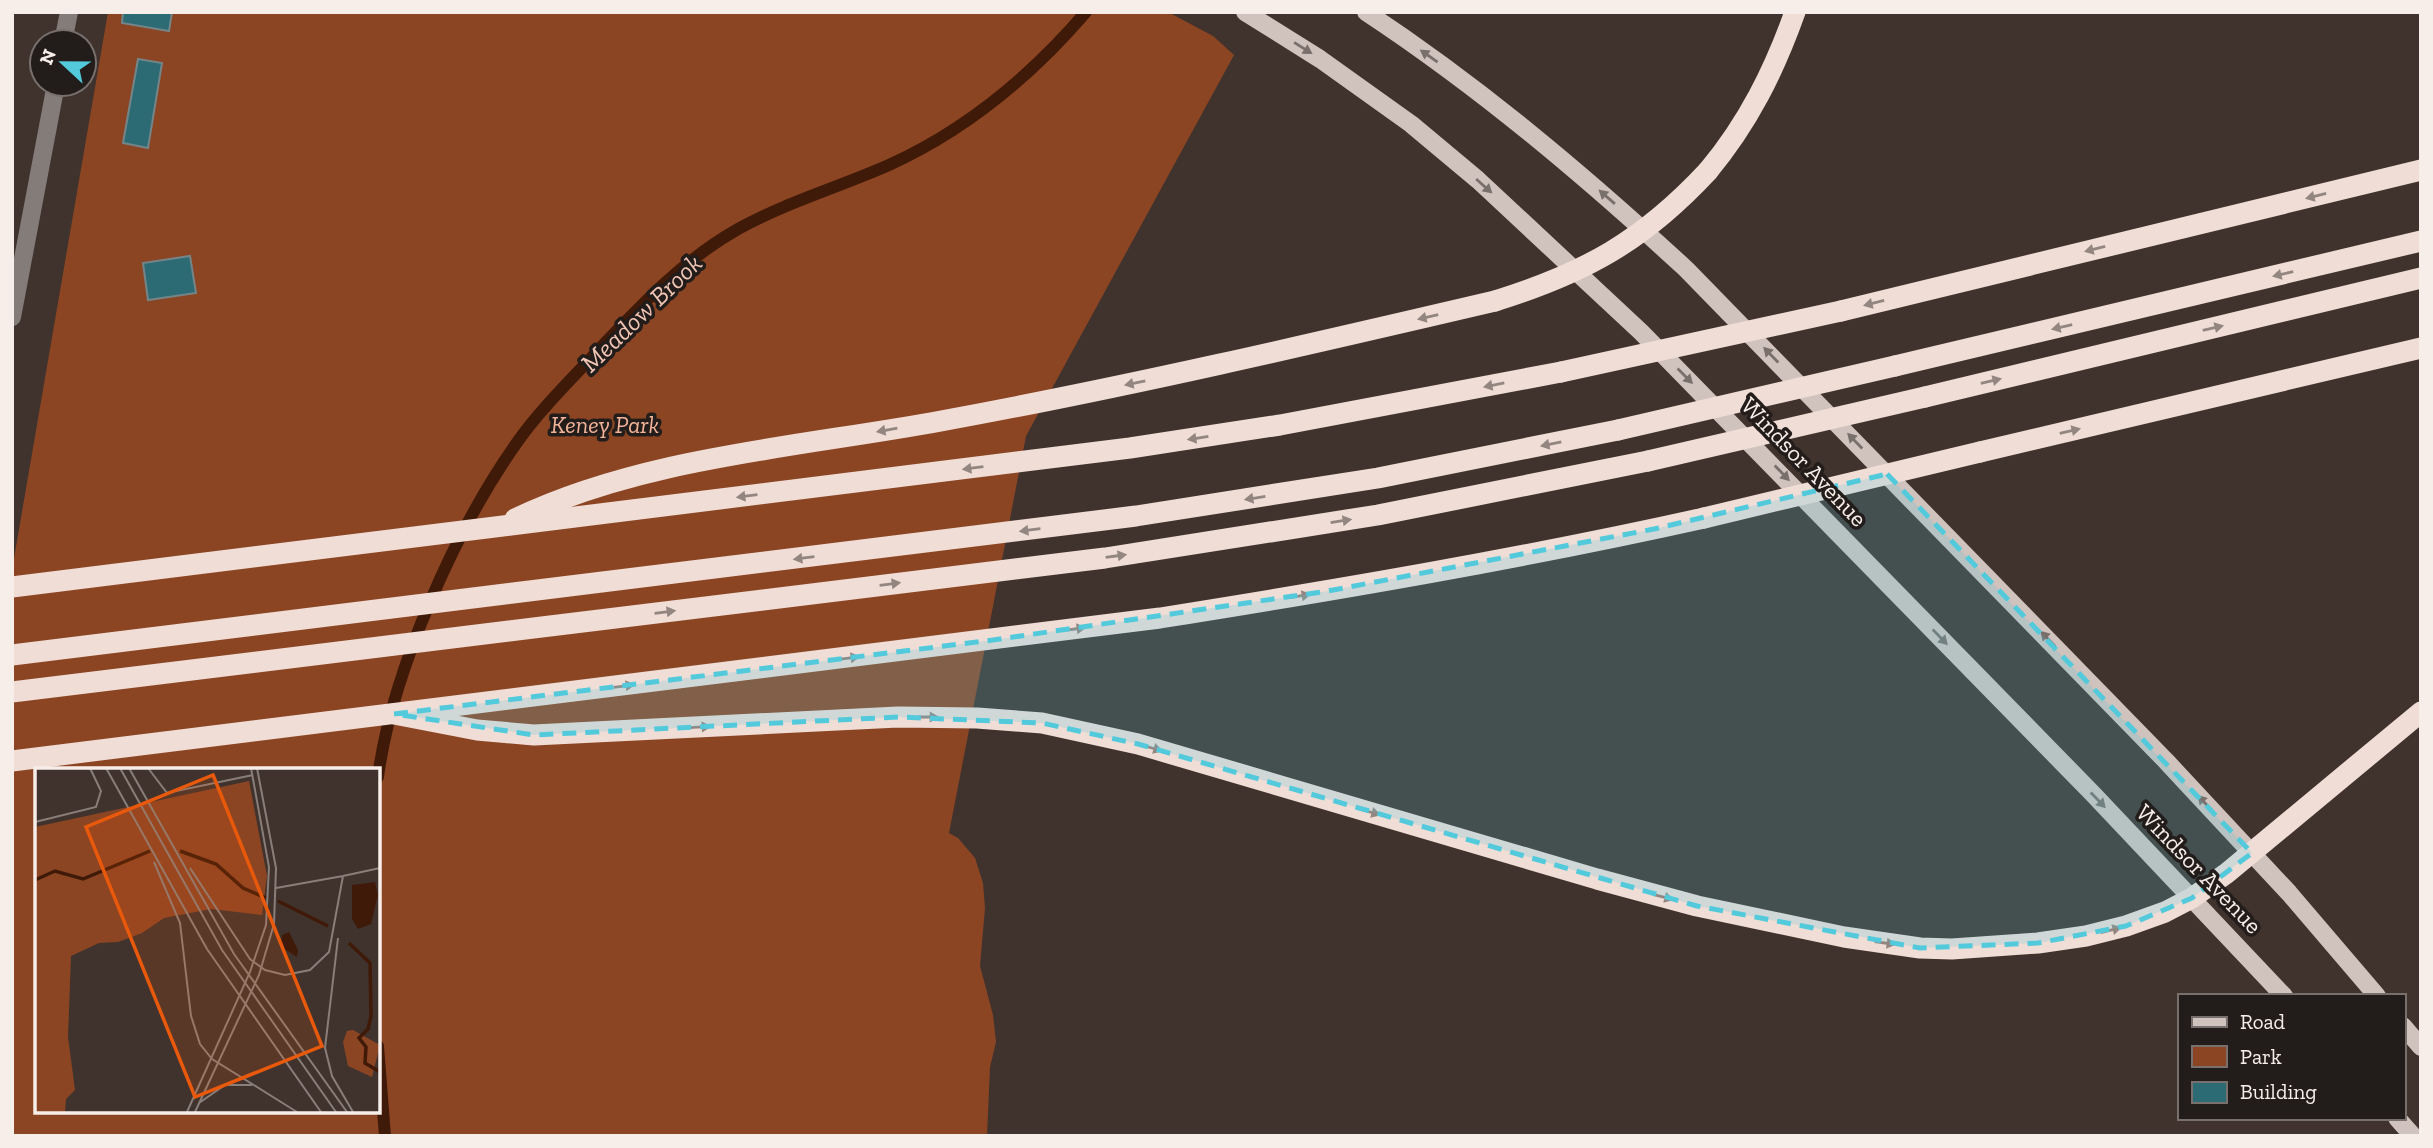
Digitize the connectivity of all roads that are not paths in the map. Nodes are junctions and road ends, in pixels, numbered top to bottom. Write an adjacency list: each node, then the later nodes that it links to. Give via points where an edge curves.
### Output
1 (1245, 12): 18 (main road, Windsor Avenue, one-way to 18, via 1411,124 1542,239 1767,458)
2 (1366, 12): 17 (main road, Windsor Avenue, one-way to 2, via 1686,269 1524,127)
3 (1795, 12): 10 (highway, one-way to 10, bridge, via 1763,92 1708,172 1674,207 1614,252 1574,274 1495,301 1087,393 609,482)
4 (52, 98): 8 (street)
5 (2421, 170): 10 (highway, one-way to 10, bridge, via 1841,311 1561,372 1319,418 1130,448)
6 (2421, 241): 12 (highway, one-way to 12, bridge, via 1618,430 1443,466 1038,529)
7 (2421, 278): 13 (highway, one-way to 7, bridge, via 1219,541 1378,515 1648,461)
8 (12, 317)
9 (2421, 348): 15 (highway, one-way to 9, bridge, via 1160,618 1500,561 1704,518)
10 (498, 527): 11 (highway)
11 (12, 587)
12 (12, 655)
13 (12, 692)
14 (2421, 712): 17 (highway)
15 (394, 714): 16 (highway); 18 (highway, one-way to 18, via 477,730 534,735 898,717 1042,723 1138,744 1696,906 1920,948 1979,949 2086,936 2146,919)
16 (12, 761)
17 (2252, 853): 18 (highway); 20 (main road, Windsor Avenue)
18 (2192, 898): 19 (main road, Windsor Avenue)
19 (2282, 994)
20 (2375, 994)
21 (2405, 1028): 22 (main road)
22 (2421, 1047)
23 (2399, 1120): 24 (main road)
24 (2413, 1136)

